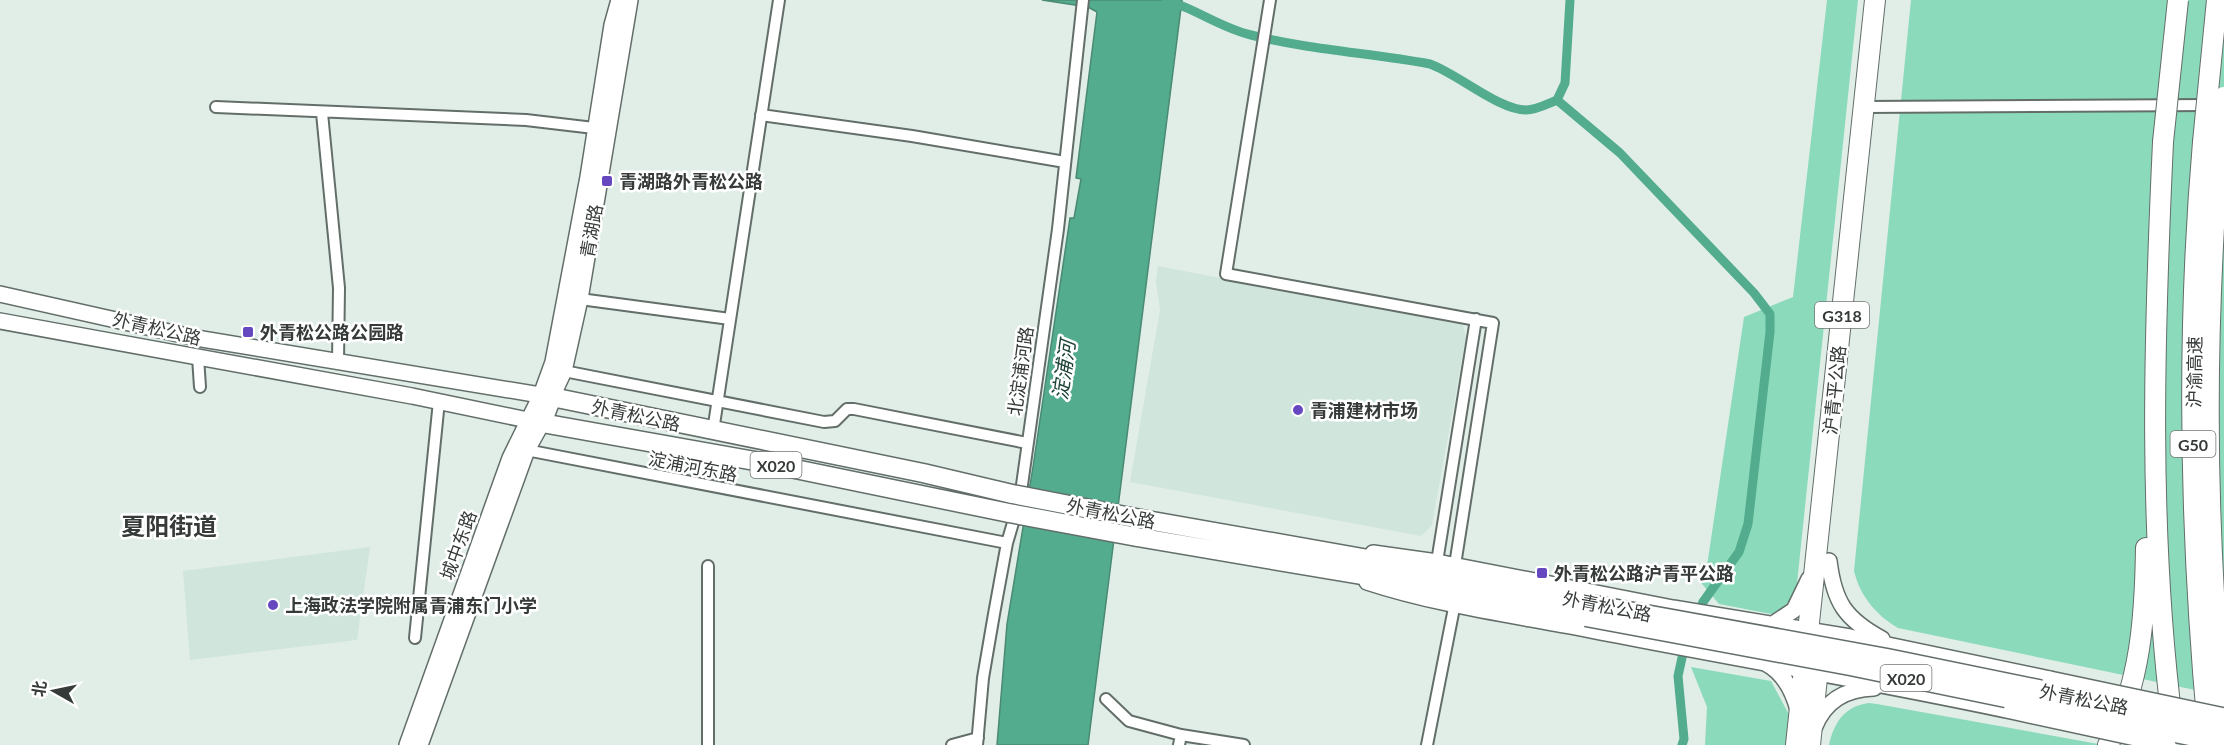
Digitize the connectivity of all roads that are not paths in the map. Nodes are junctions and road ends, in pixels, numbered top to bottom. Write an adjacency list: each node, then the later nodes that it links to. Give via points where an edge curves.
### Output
1 (619, 0): 16 (main road, 青湖路)
2 (630, 0): 20 (main road, 青湖路)
3 (779, 0): 15 (street)
4 (1270, 0): 22 (street, via 1227,274)
5 (1875, 0): 13 (highway, 沪青平公路 / G318)
6 (1888, 0): 13 (highway, 沪青平公路 / G318)
7 (2178, 0): 24 (highway, bridge, via 2163,142)
8 (2217, 0): 17 (highway, 沪渝高速 / G50, bridge)
9 (1083, 4): 18 (street, 北淀浦河路)
10 (2224, 97): 17 (highway, 沪渝高速 / G50, bridge)
11 (2224, 105): 13 (street)
12 (216, 107): 14 (street)
13 (1870, 107): 38 (highway, 沪青平公路 / G318); 40 (highway, 沪青平公路 / G318)
14 (322, 113): 16 (street, via 526,120); 26 (street, via 339,288)
15 (761, 116): 18 (street); 21 (street)
16 (594, 128): 29 (main road, 青湖路)
17 (2211, 142): 59 (highway, 沪渝高速 / G50, via 2210,426 2214,588); 75 (highway, 沪渝高速 / G50, via 2196,256 2193,436 2197,578)
18 (1065, 162): 34 (street, 北淀浦河路)
19 (0, 294): 26 (main road, 外青松公路 / X020, via 196,338)
20 (580, 299): 21 (street); 27 (main road, 青湖路)
21 (730, 319): 30 (street)
22 (1476, 319): 41 (street); 42 (street, via 1493,322)
23 (0, 321): 25 (main road, 外青松公路 / X020)
24 (2155, 341): 72 (highway, via 2143,631 2132,686); 74 (highway, via 2160,591)
25 (198, 357): 28 (street); 31 (main road, 外青松公路 / X020)
26 (338, 361): 29 (main road, 外青松公路 / X020)
27 (564, 372): 29 (main road, 青湖路); 30 (street)
28 (200, 387)
29 (546, 396): 32 (main road, 青湖路); 33 (main road, 外青松公路 / X020)
30 (718, 400): 33 (street); 34 (street, via 824,422 835,421 847,409 854,409)
31 (439, 401): 32 (main road, 外青松公路 / X020); 50 (street)
32 (535, 421): 35 (main road, 城中东路); 36 (main road, 外青松公路 / X020, bridge, via 1009,513)
33 (713, 431): 36 (main road, 外青松公路 / X020, bridge, via 923,473)
34 (1027, 443): 37 (street, 北淀浦河路, via 1020,499)
35 (521, 449): 37 (street, 淀浦河东路); 64 (main road, 城中东路); 65 (main road, 城中东路)
36 (1139, 528): 39 (main road, 外青松公路 / X020); 44 (main road, 外青松公路 / X020)
37 (1007, 543): 62 (street, 北淀浦河路, via 983,678)
38 (1817, 544): 48 (main road, via 1803,596 1793,611); 49 (highway, 沪青平公路 / G318)
39 (1340, 554): 41 (main road, via 1382,554); 46 (main road, 外青松公路 / X020)
40 (1829, 561): 49 (highway, 沪青平公路 / G318); 51 (main road, via 1837,598 1846,613 1866,630)
41 (1437, 562): 42 (main road)
42 (1455, 565): 47 (main road)
43 (708, 566): 66 (street)
44 (1330, 570): 45 (main road, via 1385,588); 46 (main road, 外青松公路 / X020)
45 (1455, 603): 52 (main road); 69 (street)
46 (1588, 610): 60 (main road, 外青松公路 / X020, bridge, via 1887,658); 63 (main road, 外青松公路 / X020, bridge)
47 (1740, 620): 48 (main road); 52 (main road, via 1748,628 1749,642 1745,649); 54 (main road, via 1767,630)
48 (1773, 624): 49 (main road)
49 (1815, 631): 51 (main road); 54 (highway, 沪青平公路 / G318)
50 (415, 638)
51 (1898, 647): 54 (main road, via 1850,648); 57 (main road, bridge)
52 (1726, 655): 53 (main road)
53 (1750, 659): 54 (main road); 58 (main road, via 1778,672 1795,698)
54 (1812, 659): 55 (main road); 58 (highway, 沪青平公路 / G318); 71 (highway, 沪青平公路 / G318)
55 (1911, 690): 71 (main road, via 1864,688 1843,694 1820,715); 73 (main road, bridge)
56 (1106, 699): 61 (street, via 1129,721)
57 (2224, 716)
58 (1799, 717): 70 (highway, 沪青平公路 / G318)
59 (2224, 721)
60 (2224, 727)
61 (1180, 740): 68 (street)
62 (977, 741): 67 (street)
63 (2224, 743)
64 (407, 745)
65 (420, 745)
66 (708, 745)
67 (952, 745)
68 (1244, 745)
69 (1427, 745)
70 (1796, 745)
71 (1810, 745)
72 (2108, 745)
73 (2168, 745)
74 (2175, 745)
75 (2210, 745)

